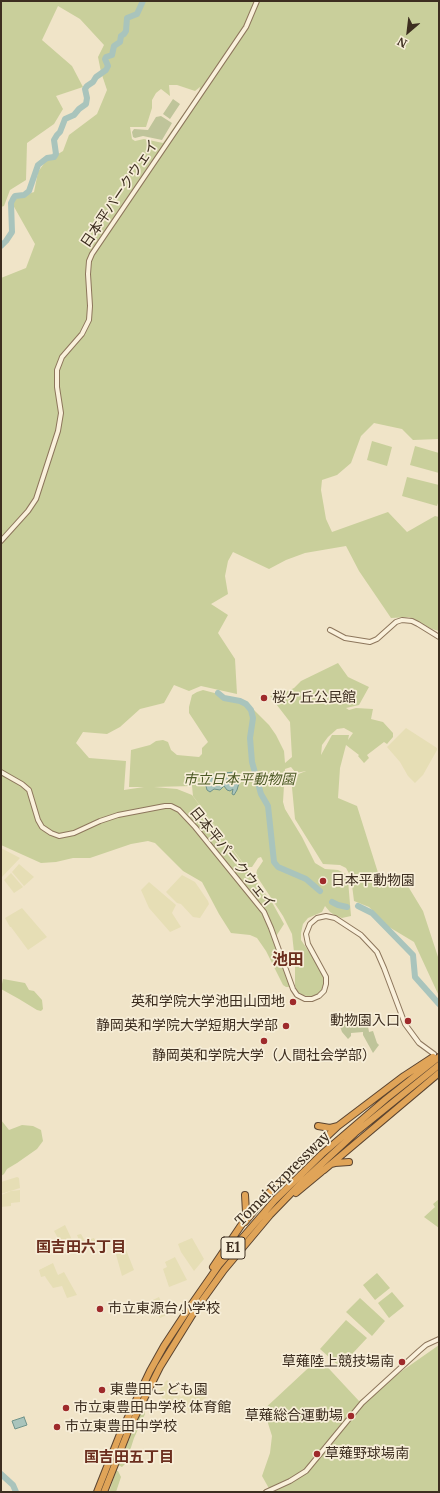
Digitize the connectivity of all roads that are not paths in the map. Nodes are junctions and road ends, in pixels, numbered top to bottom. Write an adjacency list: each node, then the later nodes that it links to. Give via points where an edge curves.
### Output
1 (257, 1): 2 (street, 日本平パークウェイ, via 246,27 91,258 88,274 89,320 82,334 62,357 57,370 61,413 53,446 36,499)
2 (1, 541)
3 (330, 630): 4 (street, via 346,638 370,642 402,620 412,621)
4 (439, 636)
5 (1, 772): 6 (street, 日本平パークウェイ, via 29,790 42,827 59,836 125,814 165,806 179,810 200,832 264,912 297,995 312,999 325,988 324,973 308,944 306,934 310,924 317,918 335,918 361,935 376,952 405,1024 419,1043)
6 (437, 1055): 10 (highway, via 404,1076); 17 (highway, Tomei Expressway / E1, via 322,1154 275,1200 219,1265)
7 (439, 1065): 14 (highway, Tomei Expressway / E1, via 327,1158)
8 (439, 1073): 12 (highway)
9 (318, 1126): 10 (highway)
10 (338, 1126): 15 (highway, via 282,1179)
11 (349, 1162): 12 (highway, via 335,1163)
12 (324, 1170): 14 (highway)
13 (245, 1195): 15 (highway, via 245,1216)
14 (259, 1227): 19 (highway, Tomei Expressway / E1, via 204,1297 167,1354 129,1429)
15 (230, 1242): 17 (highway, via 202,1281)
16 (439, 1339): 20 (street, via 426,1345 362,1403 306,1471)
17 (164, 1346): 18 (highway, Tomei Expressway / E1, via 128,1414)
18 (97, 1492)
19 (104, 1492)
20 (266, 1492)

